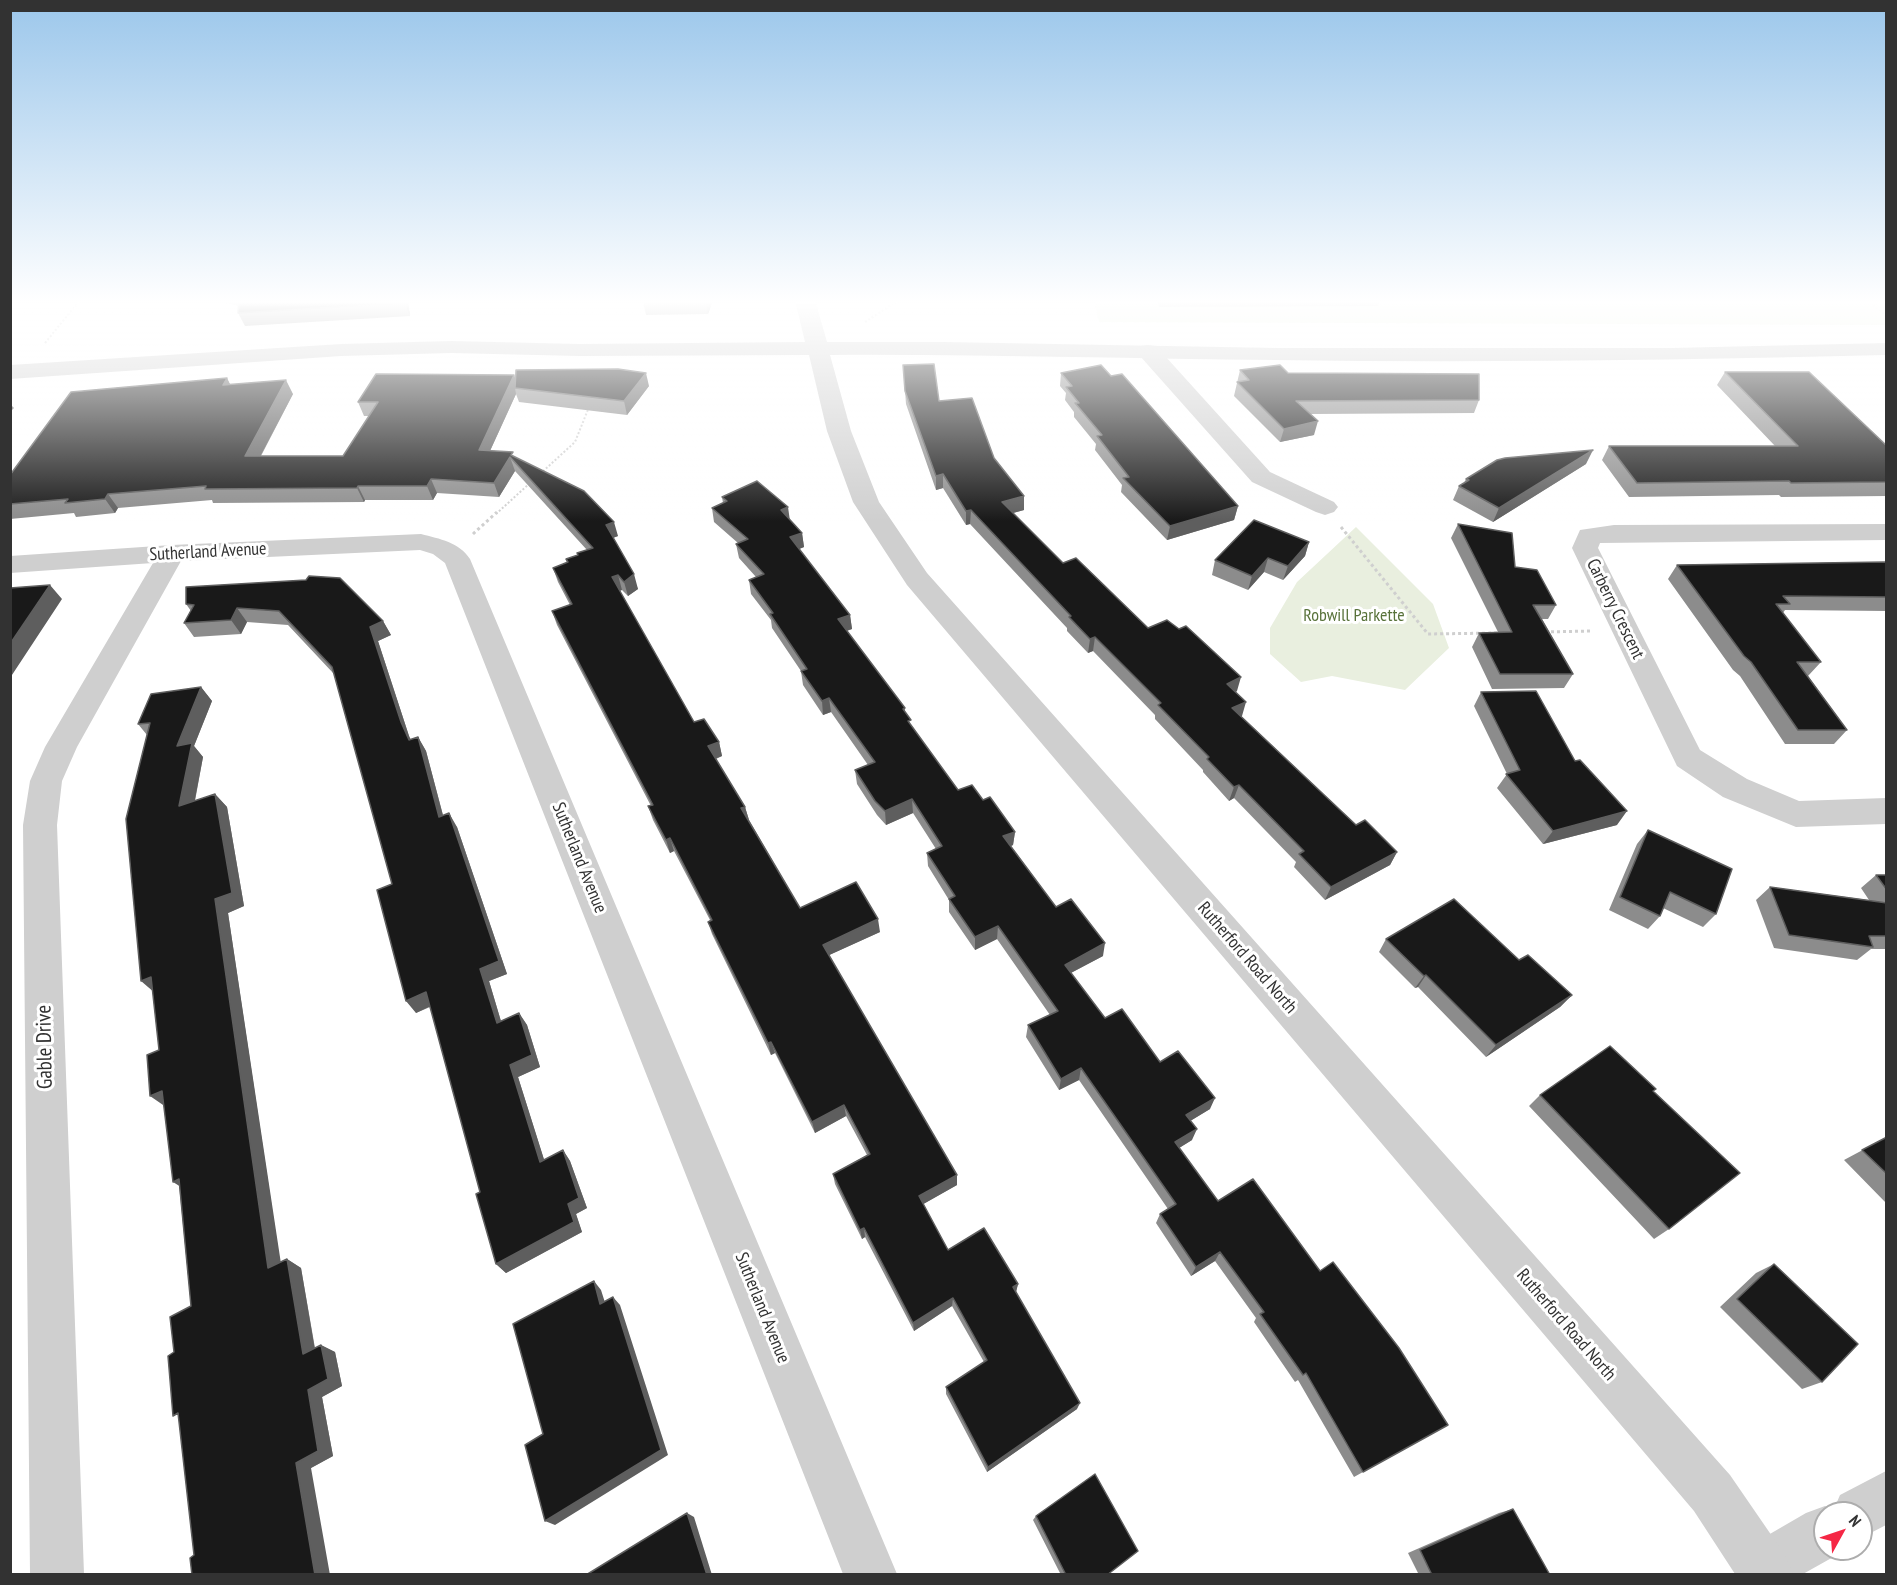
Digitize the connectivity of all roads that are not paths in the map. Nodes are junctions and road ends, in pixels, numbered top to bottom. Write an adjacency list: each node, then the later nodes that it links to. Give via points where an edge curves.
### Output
1 (824, 374): 11 (street, Rutherford Road North, via 839,431 866,502 918,579 1712,1493)
2 (1169, 374): 3 (street, via 1261,477)
3 (1325, 507)
4 (1887, 532): 7 (street, Carberry Crescent, via 1614,533 1589,536 1585,548 1688,758 1736,788 1796,814)
5 (172, 553): 6 (street, Sutherland Avenue); 12 (street, Gable Drive, via 61,747 46,782 40,825); 13 (street, Sutherland Avenue, via 421,542 442,548 457,559)
6 (10, 565)
7 (1887, 811)
8 (1887, 1497): 9 (street)
9 (1873, 1505)
10 (1813, 1540): 11 (street)
11 (1764, 1571)
12 (57, 1575)
13 (870, 1575)

